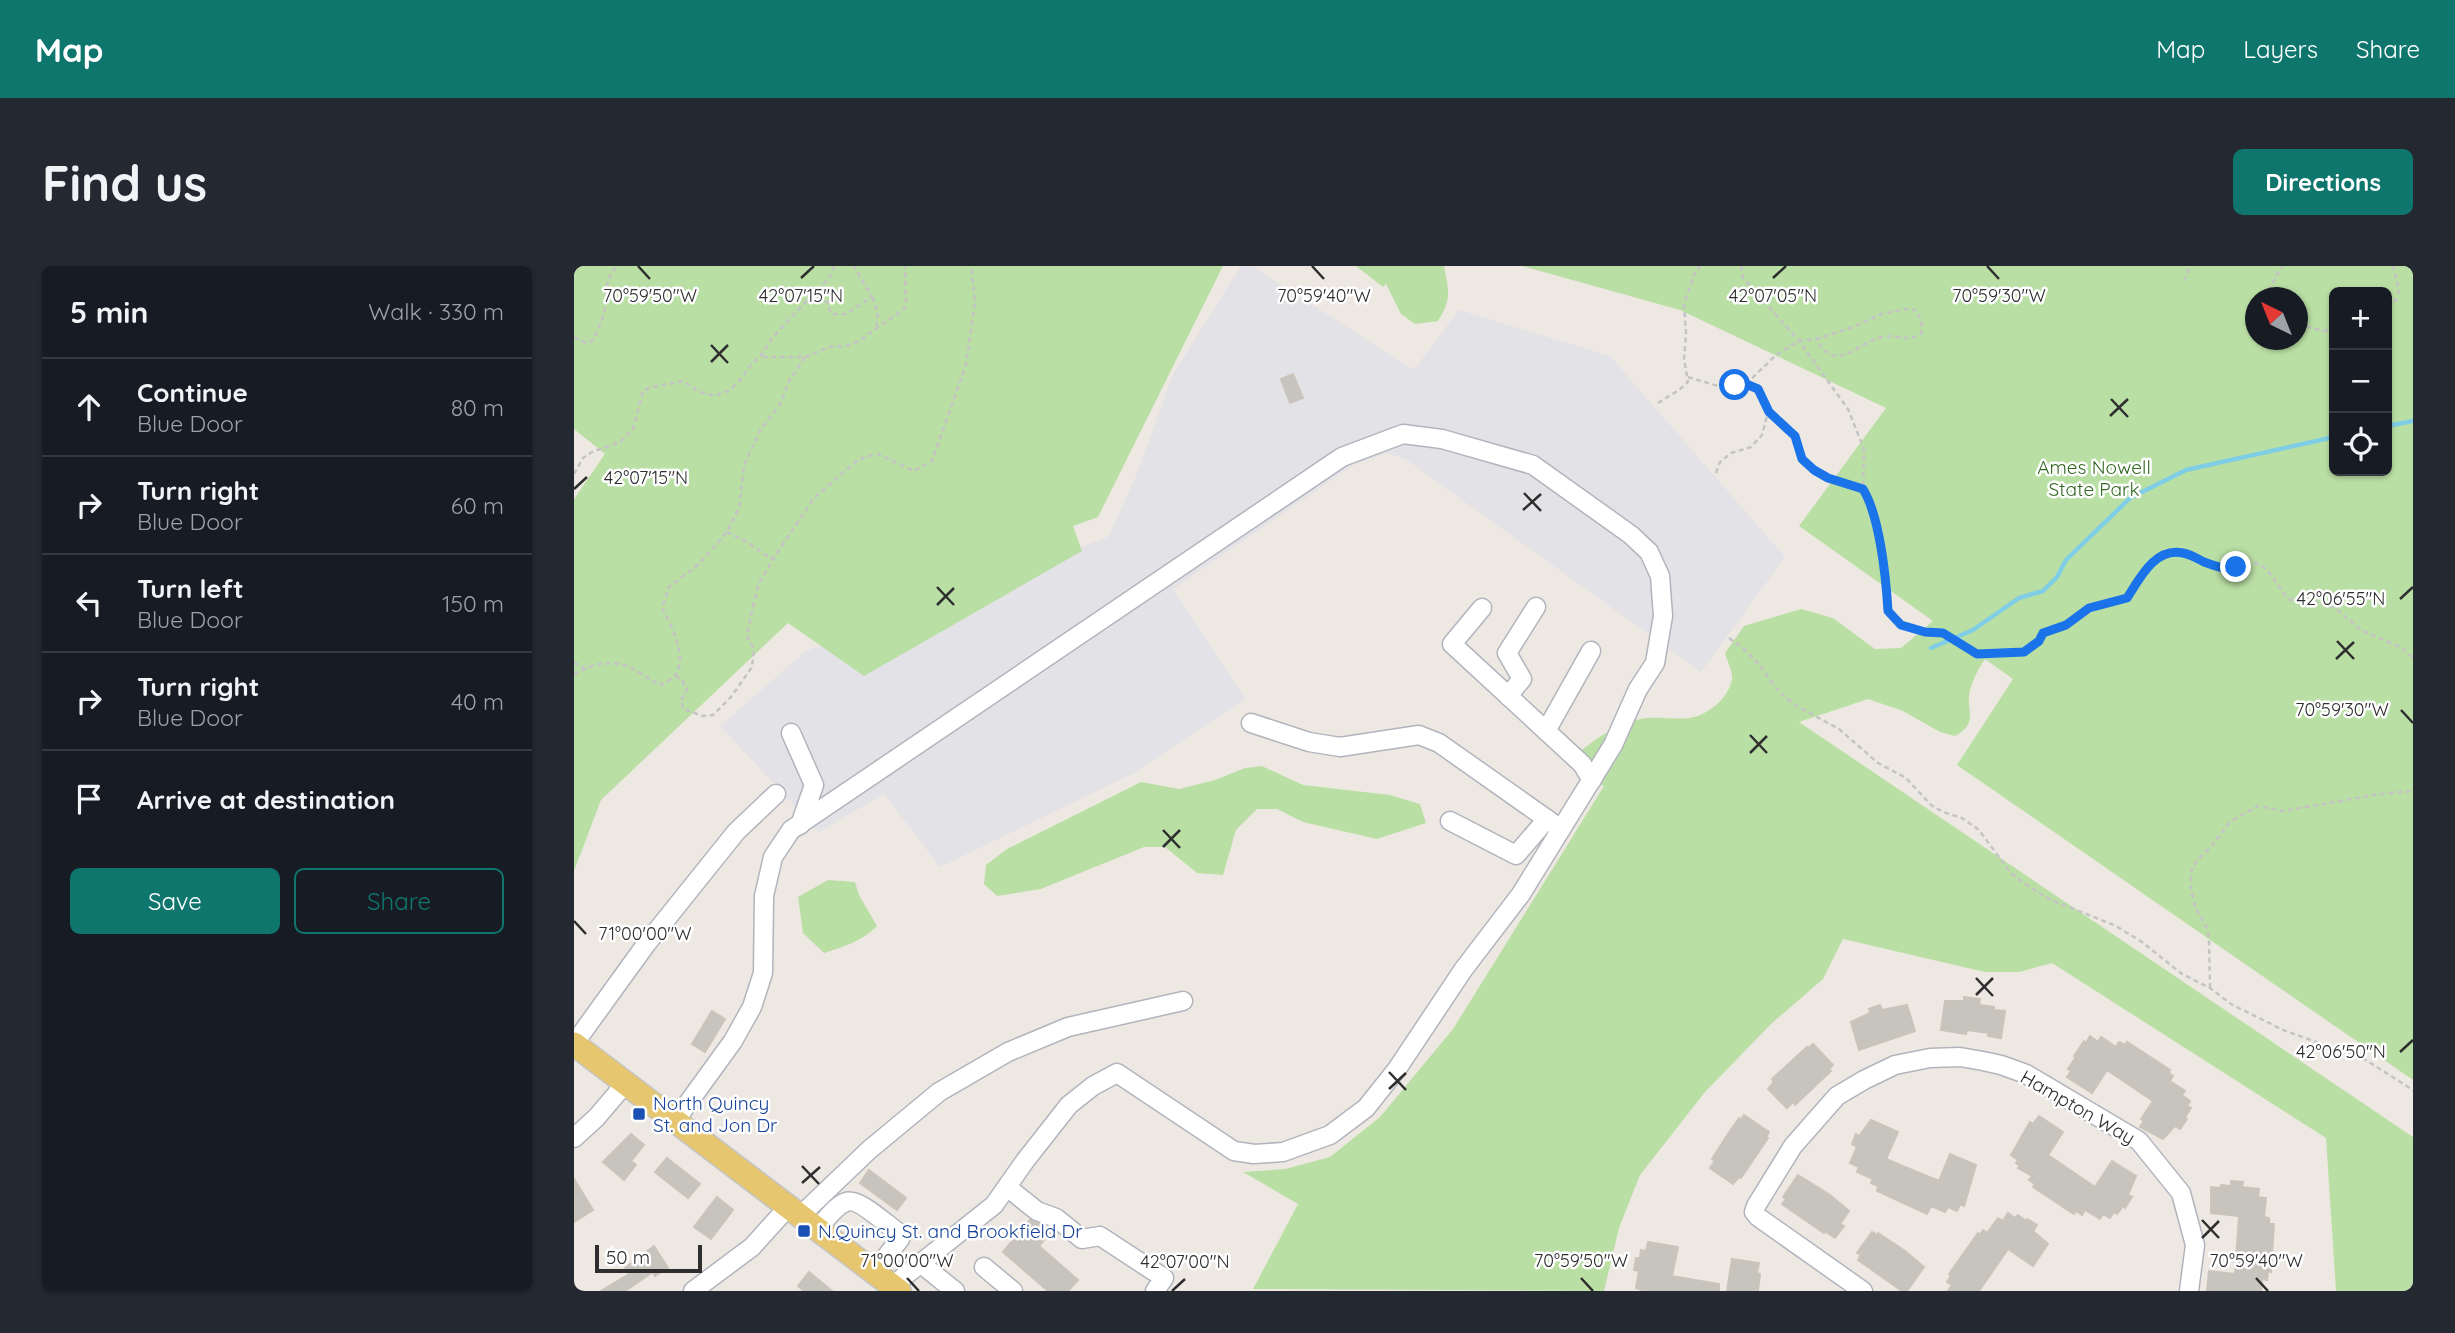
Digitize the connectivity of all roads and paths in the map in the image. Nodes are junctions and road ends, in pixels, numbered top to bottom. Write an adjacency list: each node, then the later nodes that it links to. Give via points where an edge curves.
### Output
1 (617, 266): 19 (path, via 609,278 604,315 592,341)
2 (834, 266): 13 (path, via 828,280)
3 (854, 266): 14 (path)
4 (905, 266): 17 (path, via 906,305)
5 (971, 266): 32 (path, via 975,302 966,365 932,461 914,471 878,454 859,459 814,498)
6 (1700, 266): 24 (path, via 1684,304)
7 (1741, 266): 21 (path, via 1743,278)
8 (2190, 266): 11 (path)
9 (2282, 266): 12 (path)
10 (2393, 266): 15 (path, via 2399,290)
11 (2184, 281)
12 (2270, 287)
13 (811, 296): 14 (path, via 827,302 831,314 846,314); 23 (path)
14 (872, 297): 17 (path, via 878,313)
15 (2392, 303)
16 (2308, 327): 18 (path)
17 (876, 329): 22 (path, via 846,346)
18 (2329, 330)
19 (574, 337)
20 (1816, 339): 20 (path, via 1895,311 1914,310 1922,321 1921,334 1912,339 1883,336 1845,355 1831,355); 21 (path)
21 (1799, 341): 25 (path, via 1776,355); 30 (path, via 1848,409 1864,449)
22 (805, 356): 23 (path); 31 (path, via 744,465 739,508)
23 (760, 357): 29 (path, via 748,364 734,387 721,393 704,395 684,381 643,391 633,429 620,442 583,458)
24 (1688, 377): 25 (path, via 1718,386); 26 (path, via 1679,390)
25 (1746, 384): 27 (path, via 1758,389)
26 (1658, 403)
27 (1769, 412): 28 (path, via 1762,435 1751,447 1720,462); 30 (path, via 1795,436 1802,459 1814,470)
28 (1716, 473)
29 (574, 474)
30 (1863, 489): 37 (path, via 1878,539 1888,611 1901,625 1943,633 1977,654 2024,652 2043,633 2066,625 2089,608 2127,598 2143,572 2162,555 2183,552 2227,569 2247,561 2258,564 2290,600 2306,599 2335,608 2361,629)
31 (727, 532): 32 (path); 41 (path, via 699,564 669,587 662,608 679,651)
32 (773, 559): 41 (path, via 759,583 747,635 754,650 752,667 731,697 713,715 683,709 681,700 687,690)
33 (1536, 607): 42 (street, via 1507,653 1522,679)
34 (1482, 608): 42 (street, via 1452,644)
35 (1729, 638): 52 (path, via 1744,648 1795,705 1839,729 1878,763 1906,778 1931,805 1979,830 2010,872 2024,883 2049,899 2116,926 2182,974)
36 (1591, 651): 44 (street)
37 (2413, 658)
38 (574, 663): 39 (path)
39 (584, 667): 40 (path); 41 (path, via 609,663 629,667 662,685)
40 (574, 675)
41 (675, 676)
42 (1508, 696): 44 (street)
43 (1251, 723): 50 (street, via 1340,747 1419,735 1439,743)
44 (1546, 731): 46 (street, via 1582,764)
45 (791, 733): 51 (street, via 814,785)
46 (1592, 780): 50 (street); 51 (street, via 1655,663 1663,616 1660,576 1649,552 1533,465 1442,439 1403,434 1342,457)
47 (2413, 791): 52 (path, via 2283,811 2258,806 2230,822 2191,872 2195,907 2210,940)
48 (776, 794): 54 (street, via 728,842)
49 (1450, 821): 50 (street, via 1516,855)
50 (1554, 824): 59 (street, via 1521,894 1397,1069 1366,1108 1330,1135 1283,1152 1234,1151 1117,1073 1069,1105)
51 (800, 825): 57 (street, via 791,830 773,857 764,897 763,973 752,1007)
52 (2210, 988): 56 (path, via 2283,1030 2364,1059)
53 (1183, 1001): 60 (street, via 1068,1027 1008,1052 939,1092 870,1150)
54 (574, 1044): 55 (main road)
55 (625, 1084): 57 (main road); 58 (street)
56 (2413, 1090)
57 (675, 1121): 60 (main road)
58 (574, 1138)
59 (1007, 1187): 61 (street, via 994,1205); 67 (street, via 1082,1239 1100,1236 1164,1278)
60 (802, 1217): 63 (main road); 63 (street, via 856,1202 898,1232); 64 (street)
61 (920, 1263): 63 (street); 65 (street)
62 (984, 1267): 66 (street)
63 (888, 1283)
64 (693, 1291)
65 (955, 1291)
66 (1013, 1291)
67 (1155, 1291)
68 (1863, 1291): 69 (street, Hampton Way, via 1754,1212 1756,1206 1793,1146 1837,1096 1895,1065 1960,1057 2026,1074 2139,1142 2181,1193 2195,1245)
69 (2189, 1291)

